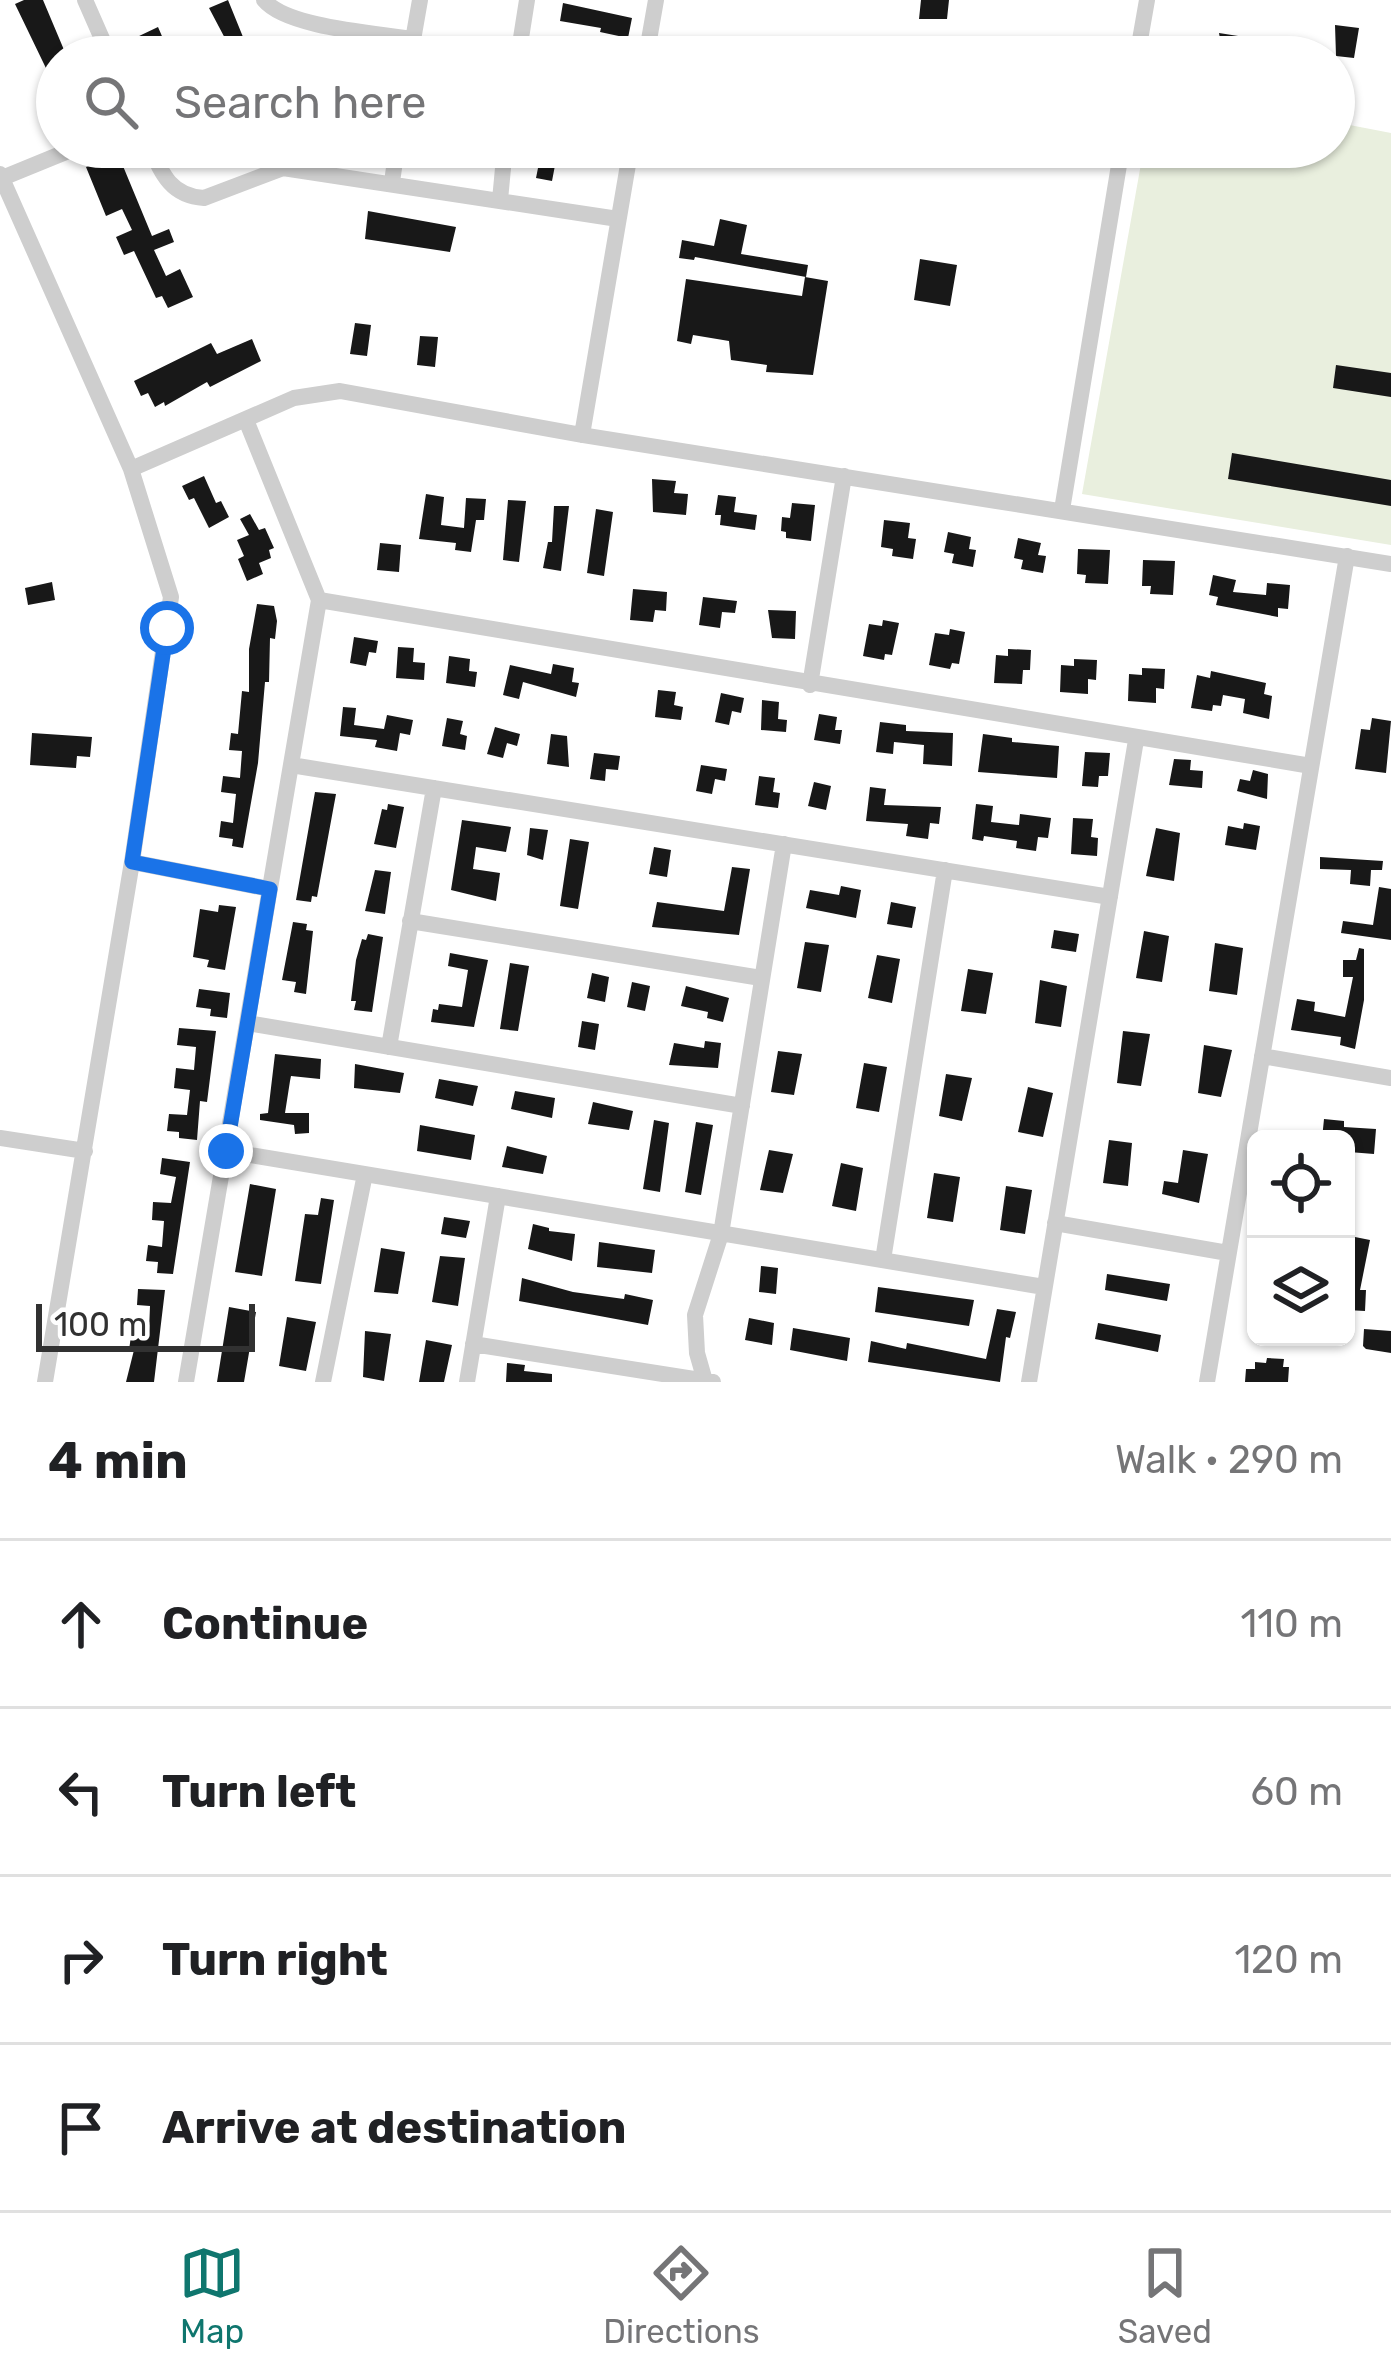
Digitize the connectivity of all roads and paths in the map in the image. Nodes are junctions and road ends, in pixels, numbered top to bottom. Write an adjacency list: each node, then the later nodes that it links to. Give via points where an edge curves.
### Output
1 (85, 0): 7 (street)
2 (264, 0): 8 (street, via 296,19)
3 (420, 0): 9 (street)
4 (527, 0): 10 (street)
5 (656, 0): 11 (street)
6 (1147, 0): 12 (street)
7 (101, 36)
8 (364, 36)
9 (414, 36)
10 (521, 36)
11 (650, 36)
12 (1141, 36)
13 (36, 163): 21 (street)
14 (159, 168): 15 (street, via 181,195 204,198)
15 (280, 168)
16 (290, 168): 22 (street)
17 (394, 168): 22 (street)
18 (503, 168): 23 (street)
19 (627, 168): 24 (street)
20 (1119, 168): 29 (street)
21 (1, 176): 27 (street)
22 (392, 182): 23 (street)
23 (500, 200): 24 (street)
24 (618, 220): 26 (street)
25 (246, 420): 26 (street, via 294,398 340,391); 27 (street); 32 (street)
26 (581, 435): 28 (street)
27 (131, 469): 39 (street, via 171,597)
28 (844, 476): 29 (street); 33 (street)
29 (1062, 511): 30 (street)
30 (1347, 556): 31 (street); 36 (street)
31 (1391, 564)
32 (319, 601): 33 (street); 35 (street)
33 (810, 685): 34 (street)
34 (1136, 740): 36 (street); 42 (street)
35 (291, 765): 37 (street); 41 (street)
36 (1311, 766): 47 (street)
37 (434, 788): 38 (street); 43 (street)
38 (784, 844): 40 (street); 44 (street)
39 (132, 862): 41 (street); 51 (street)
40 (945, 870): 42 (street); 58 (street)
41 (270, 889): 45 (street)
42 (1110, 897): 55 (street)
43 (410, 921): 44 (street); 46 (street)
44 (761, 978): 49 (street)
45 (247, 1023): 46 (street); 52 (street)
46 (389, 1047): 49 (street)
47 (1262, 1056): 48 (street); 57 (street)
48 (1391, 1078)
49 (742, 1106): 56 (street)
50 (0, 1138): 51 (street)
51 (85, 1150): 61 (street)
52 (226, 1151): 53 (street); 62 (street)
53 (365, 1174): 54 (street); 63 (street)
54 (498, 1196): 56 (street); 60 (street)
55 (1055, 1223): 57 (street); 59 (street)
56 (722, 1234): 58 (street); 65 (street, via 695,1316)
57 (1228, 1253): 67 (street)
58 (884, 1260): 59 (street)
59 (1045, 1287): 66 (street)
60 (473, 1344): 64 (street); 65 (street)
61 (45, 1382)
62 (186, 1382)
63 (323, 1382)
64 (467, 1382)
65 (709, 1382)
66 (1029, 1382)
67 (1207, 1382)

